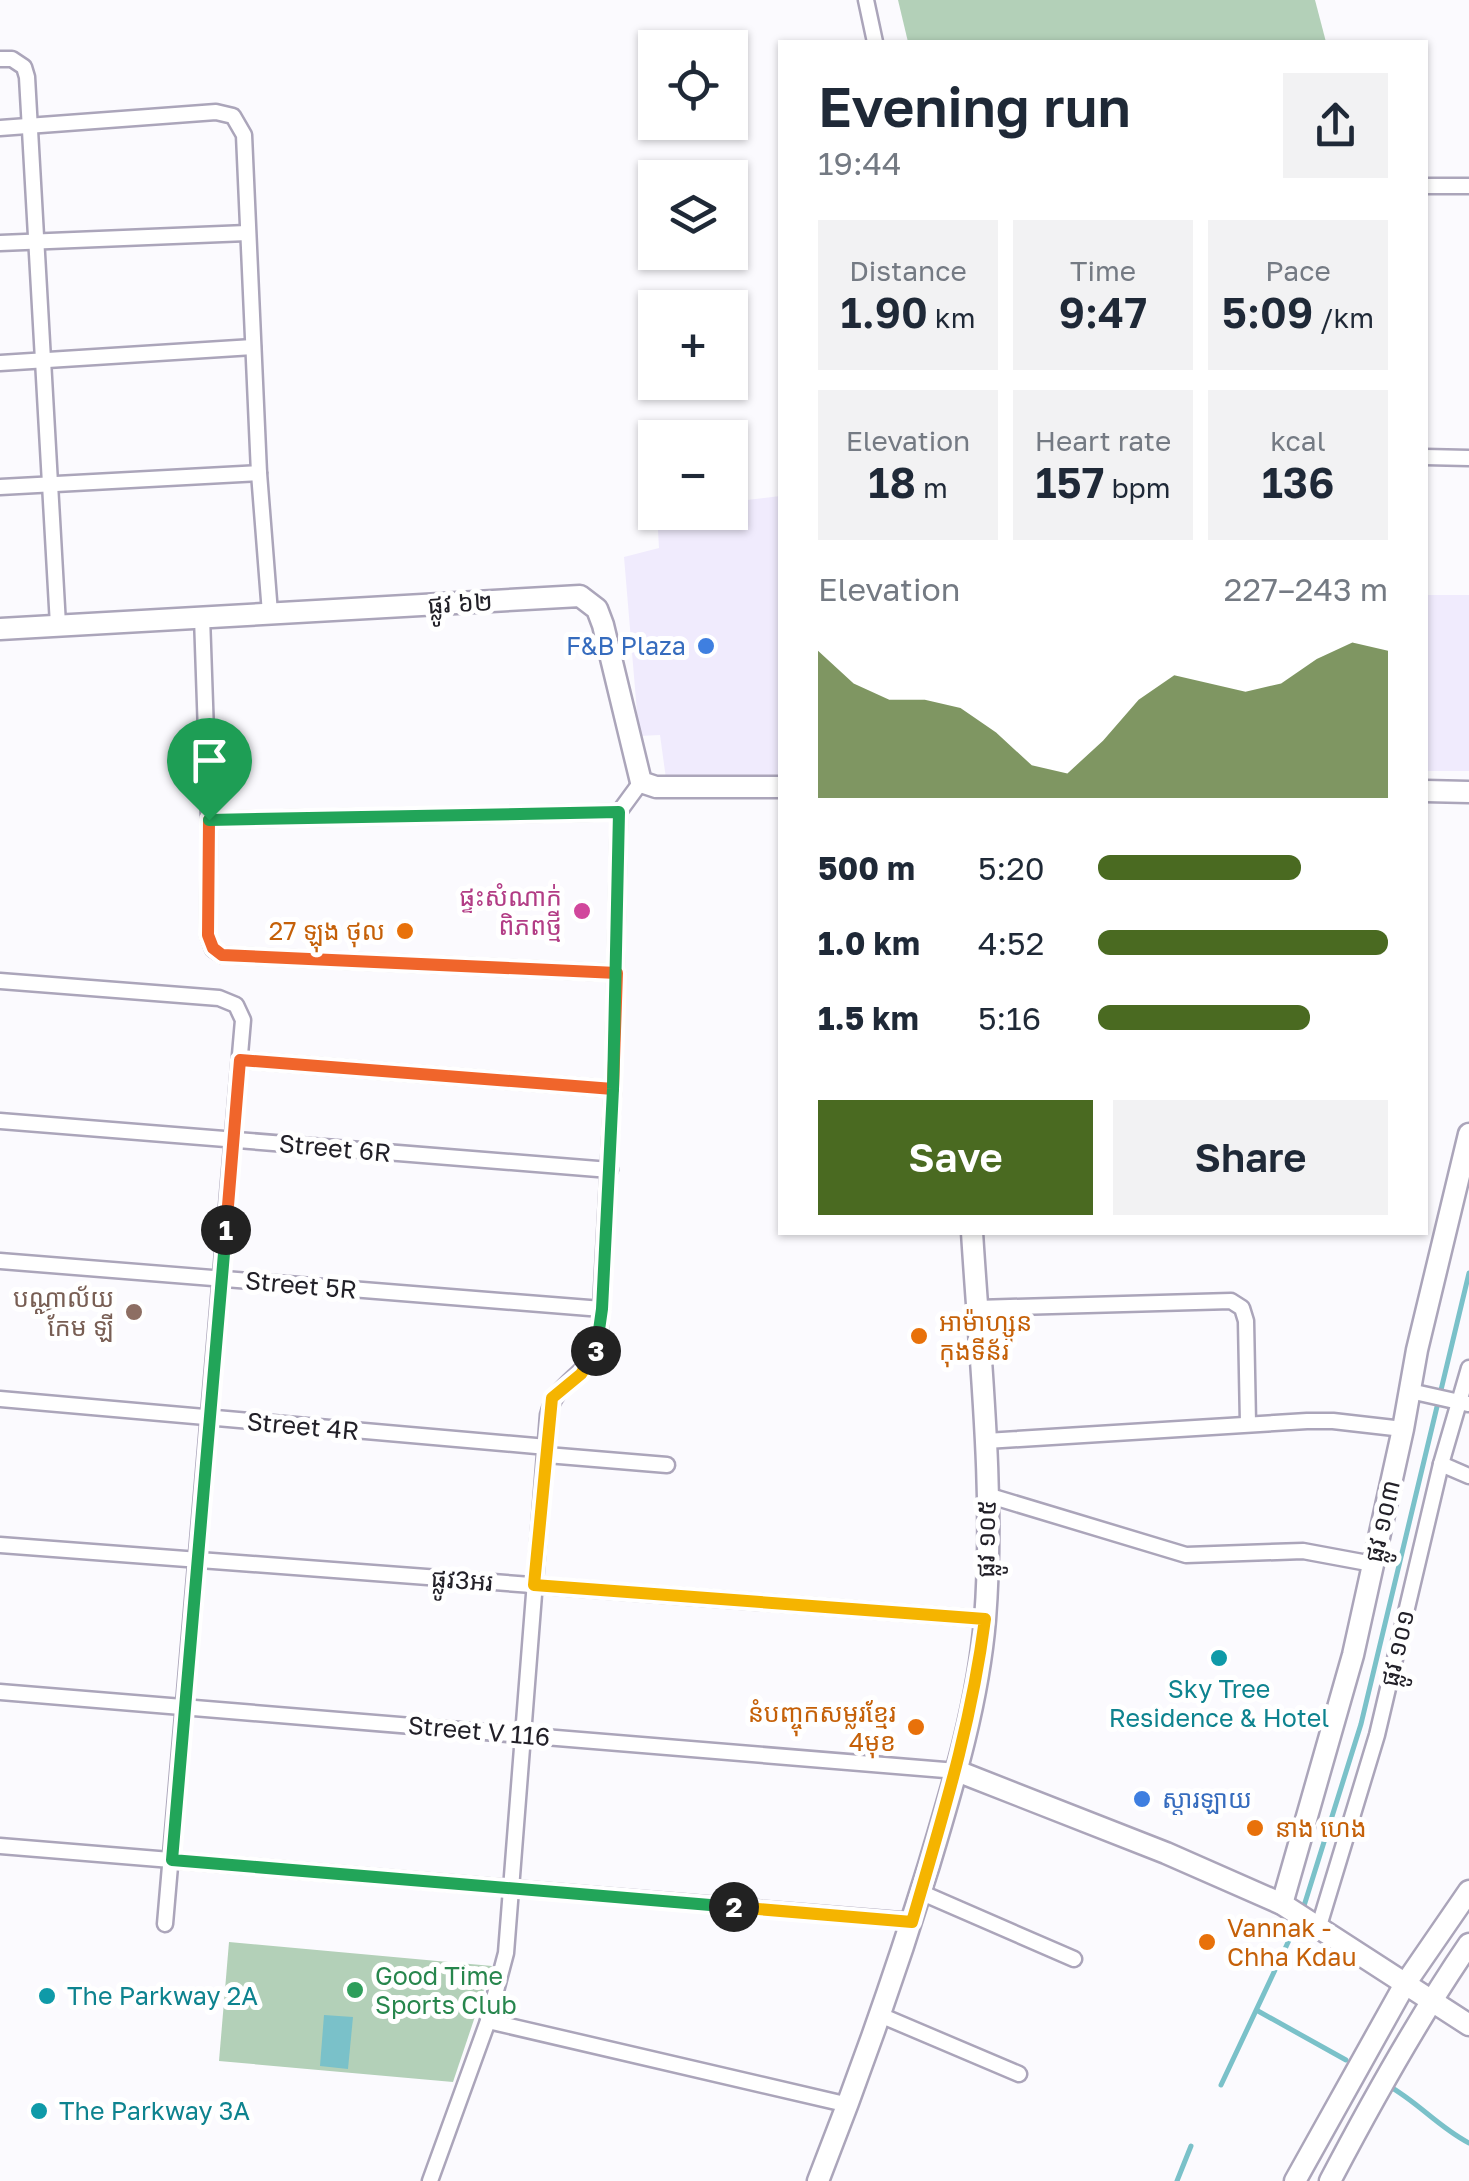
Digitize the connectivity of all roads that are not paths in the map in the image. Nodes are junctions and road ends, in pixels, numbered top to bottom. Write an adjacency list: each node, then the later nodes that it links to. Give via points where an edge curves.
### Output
1 (866, 0): 2 (street)
2 (876, 40)
3 (0, 59): 4 (street, via 24,67)
4 (30, 126): 5 (street); 8 (street, via 233,116 244,135); 9 (street)
5 (0, 128)
6 (1428, 186): 7 (street)
7 (1469, 186)
8 (247, 232): 9 (street); 11 (street)
9 (36, 242): 10 (street); 12 (street)
10 (0, 244)
11 (253, 347): 12 (street); 16 (street)
12 (42, 362): 13 (street); 17 (street)
13 (0, 364)
14 (1428, 456): 15 (street)
15 (1469, 458)
16 (258, 473): 17 (street); 19 (street)
17 (50, 484): 18 (street); 21 (street)
18 (0, 486)
19 (270, 613): 20 (street, ផ្លូវ ៦២); 23 (street, ផ្លូវ ៦២, via 580,596 603,624)
20 (202, 617): 21 (street, ផ្លូវ ៦២); 28 (street)
21 (58, 625): 22 (street, ផ្លូវ ៦២)
22 (0, 629)
23 (642, 782): 24 (street); 27 (street)
24 (778, 787)
25 (1428, 791): 26 (street)
26 (1469, 792)
27 (619, 812): 28 (street); 29 (street)
28 (209, 820): 29 (street, via 208,935 222,955)
29 (617, 973): 32 (street)
30 (0, 981): 31 (street, via 219,998 236,1006 243,1020)
31 (240, 1060): 32 (street); 35 (street)
32 (613, 1089): 36 (street)
33 (0, 1121): 35 (street, Street 6R)
34 (1469, 1134): 43 (street, ផ្លូវ ១០៣)
35 (233, 1140): 36 (street, Street 6R); 39 (street)
36 (610, 1170): 41 (street)
37 (972, 1235): 40 (street, ផ្លូវ ១០៥)
38 (0, 1261): 39 (street, Street 5R)
39 (222, 1278): 41 (street, Street 5R); 46 (street)
40 (977, 1308): 47 (street, via 1231,1301 1246,1322); 49 (street, ផ្លូវ ១០៥)
41 (602, 1309): 50 (street, via 593,1359 552,1398)
42 (1469, 1368): 45 (street, ផ្លូវ ១០១)
43 (1420, 1393): 45 (street); 48 (street, ផ្លូវ ១០៣)
44 (0, 1399): 46 (street, Street 4R)
45 (1458, 1401): 51 (street, ផ្លូវ ១០១)
46 (210, 1418): 50 (street, Street 4R); 56 (street)
47 (1248, 1423): 48 (street, via 1333,1421); 49 (street)
48 (1403, 1430): 57 (street, ផ្លូវ ១០៣)
49 (986, 1440): 54 (street, ផ្លូវ ១០៥)
50 (547, 1451): 52 (street, Street 4R); 58 (street)
51 (1441, 1464): 53 (street); 69 (street, ផ្លូវ ១០១, via 1377,1735)
52 (667, 1466)
53 (1469, 1476)
54 (987, 1495): 57 (street, via 1186,1556 1302,1551); 59 (street, ផ្លូវ ១០៥)
55 (0, 1545): 56 (street, ផ្លូវ3អរ)
56 (198, 1560): 58 (street, ផ្លូវ3អរ); 61 (street)
57 (1372, 1564): 69 (street, ផ្លូវ ១០៣)
58 (534, 1585): 59 (street, ផ្លូវ3អរ); 62 (street)
59 (985, 1619): 63 (street, ផ្លូវ ១០៥)
60 (0, 1692): 61 (street, Street V 116)
61 (186, 1707): 62 (street, Street V 116); 65 (street)
62 (526, 1735): 63 (street, Street V 116); 66 (street)
63 (958, 1770): 68 (street, ផ្លូវ ១០៥); 69 (street, via 1166,1852)
64 (0, 1846): 65 (street)
65 (172, 1860): 66 (street); 71 (street)
66 (513, 1888): 70 (street); 77 (street, via 506,1953)
67 (1469, 1891): 74 (street)
68 (920, 1892): 70 (street, ផ្លូវ ១០៥); 73 (street)
69 (1300, 1915): 74 (street)
70 (912, 1922): 76 (street, ផ្លូវ ១០៥)
71 (166, 1924)
72 (1469, 1944): 75 (street)
73 (1074, 1959)
74 (1405, 1984): 75 (street); 83 (street)
75 (1430, 2001): 78 (street); 84 (street)
76 (880, 2015): 79 (street); 80 (street, ផ្លូវ ១០៥)
77 (488, 2022): 80 (street); 81 (street)
78 (1469, 2026)
79 (1020, 2074)
80 (848, 2104): 82 (street, ផ្លូវ ១០៥)
81 (430, 2181)
82 (818, 2181)
83 (1296, 2181)
84 (1330, 2181)

